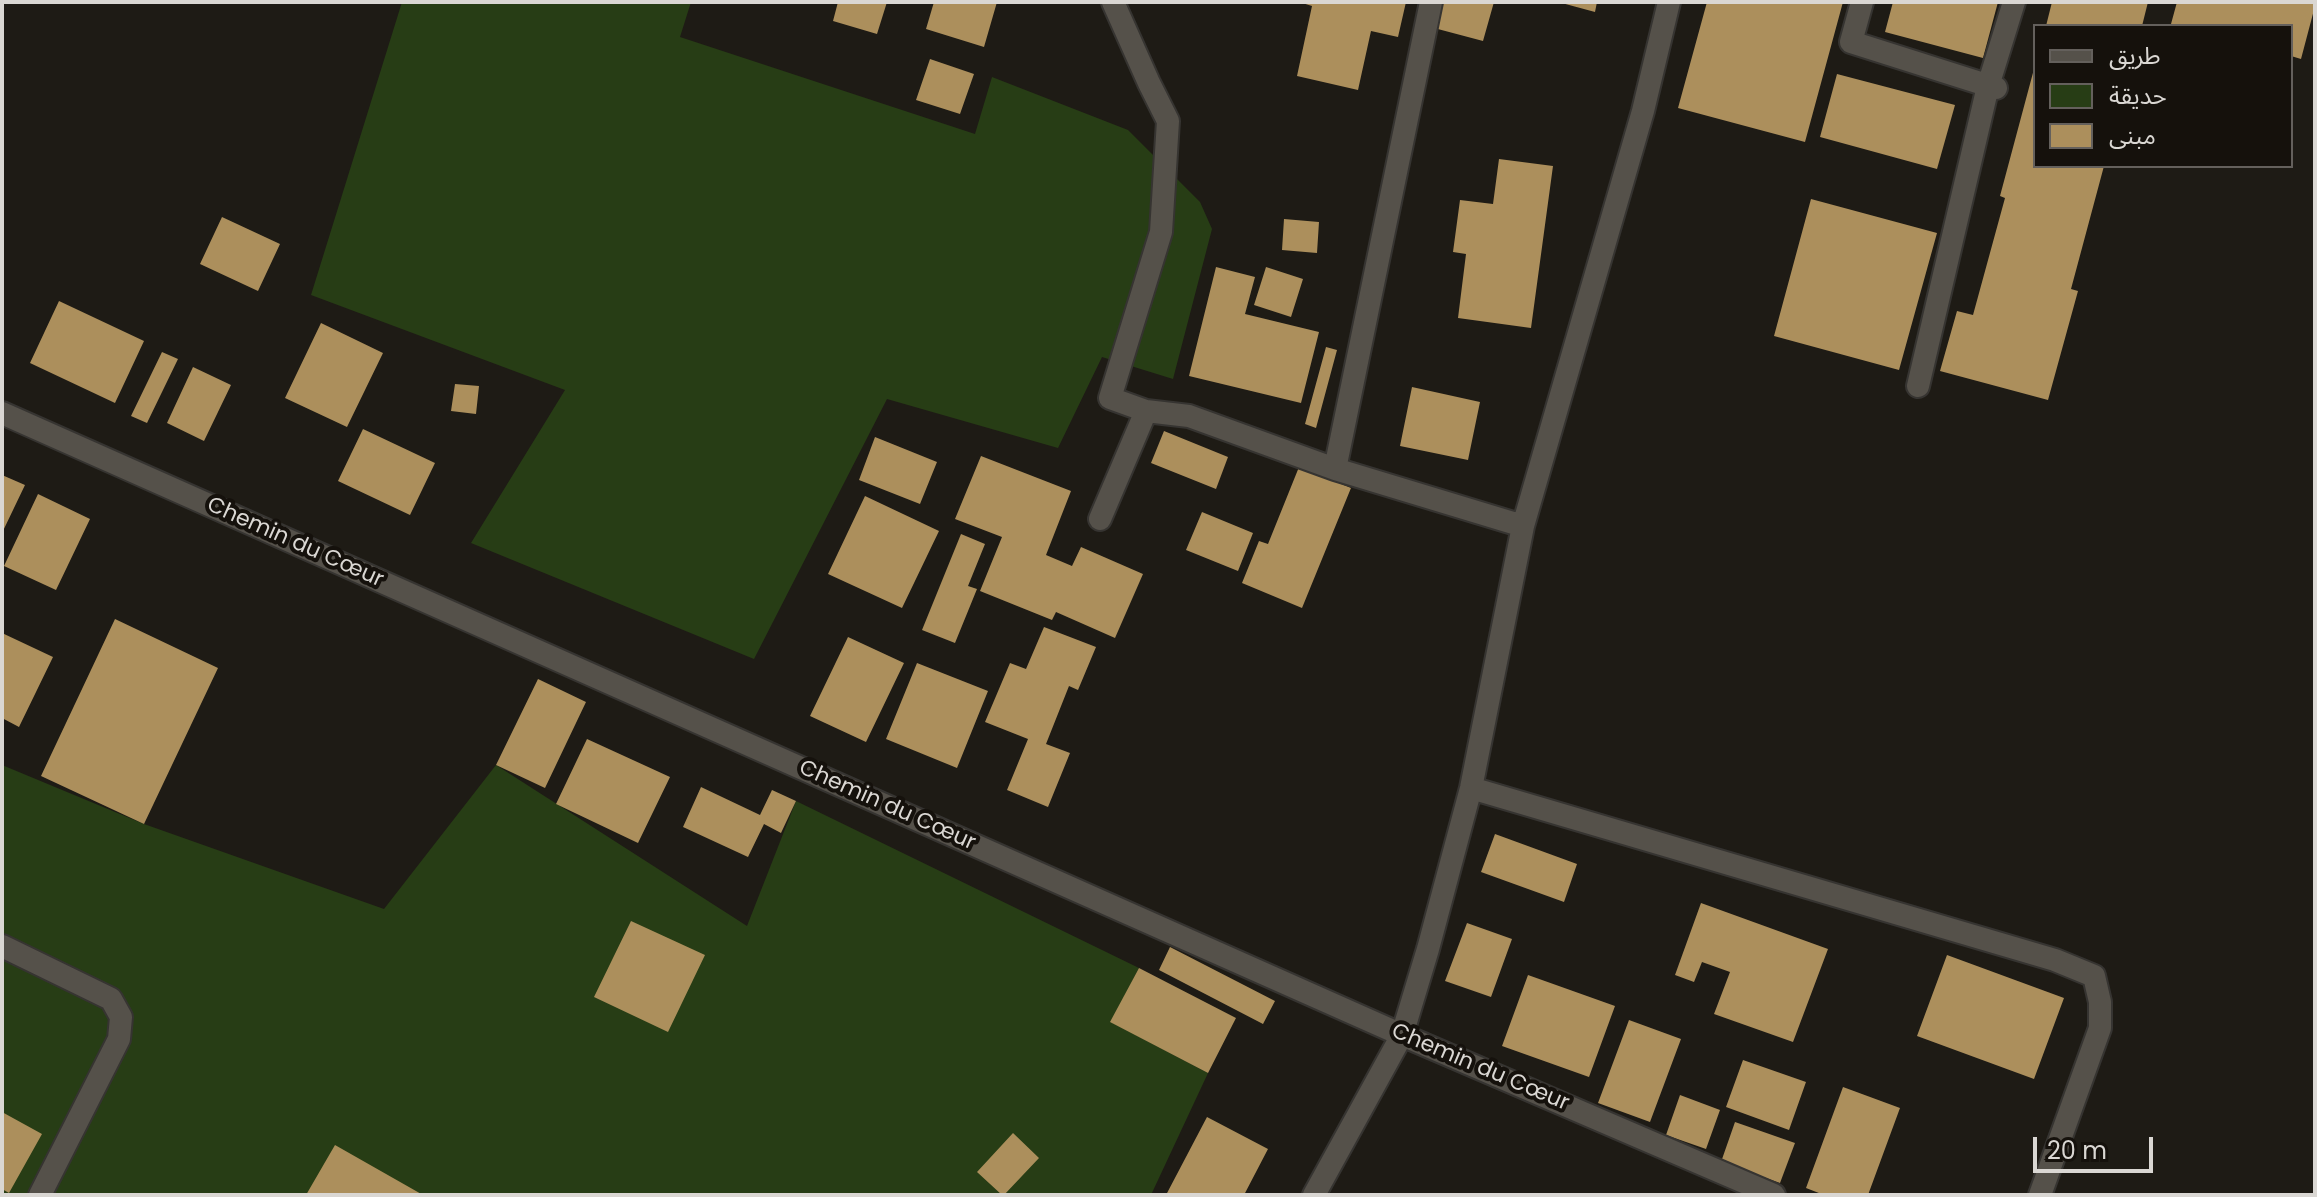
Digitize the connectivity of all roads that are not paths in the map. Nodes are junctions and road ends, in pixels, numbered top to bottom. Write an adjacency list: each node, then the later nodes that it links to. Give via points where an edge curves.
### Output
1 (1113, 2): 8 (street, via 1168,121 1161,232 1110,398)
2 (1431, 2): 10 (street)
3 (1669, 2): 12 (street, via 1643,111)
4 (1862, 2): 6 (street, via 1851,42)
5 (2014, 2): 6 (street)
6 (1992, 87): 7 (street)
7 (1918, 386)
8 (1146, 411): 10 (street, via 1189,416); 11 (street)
9 (2, 413): 15 (street, Chemin du Cœur)
10 (1335, 469): 12 (street)
11 (1100, 519)
12 (1523, 526): 13 (street)
13 (1471, 788): 15 (street); 19 (street, via 2055,960 2094,976 2100,1028)
14 (2, 946): 16 (street, via 111,999 121,1017 119,1039)
15 (1402, 1035): 17 (street); 18 (street, Chemin du Cœur)
16 (40, 1195)
17 (1314, 1195)
18 (1774, 1195)
19 (2040, 1195)

